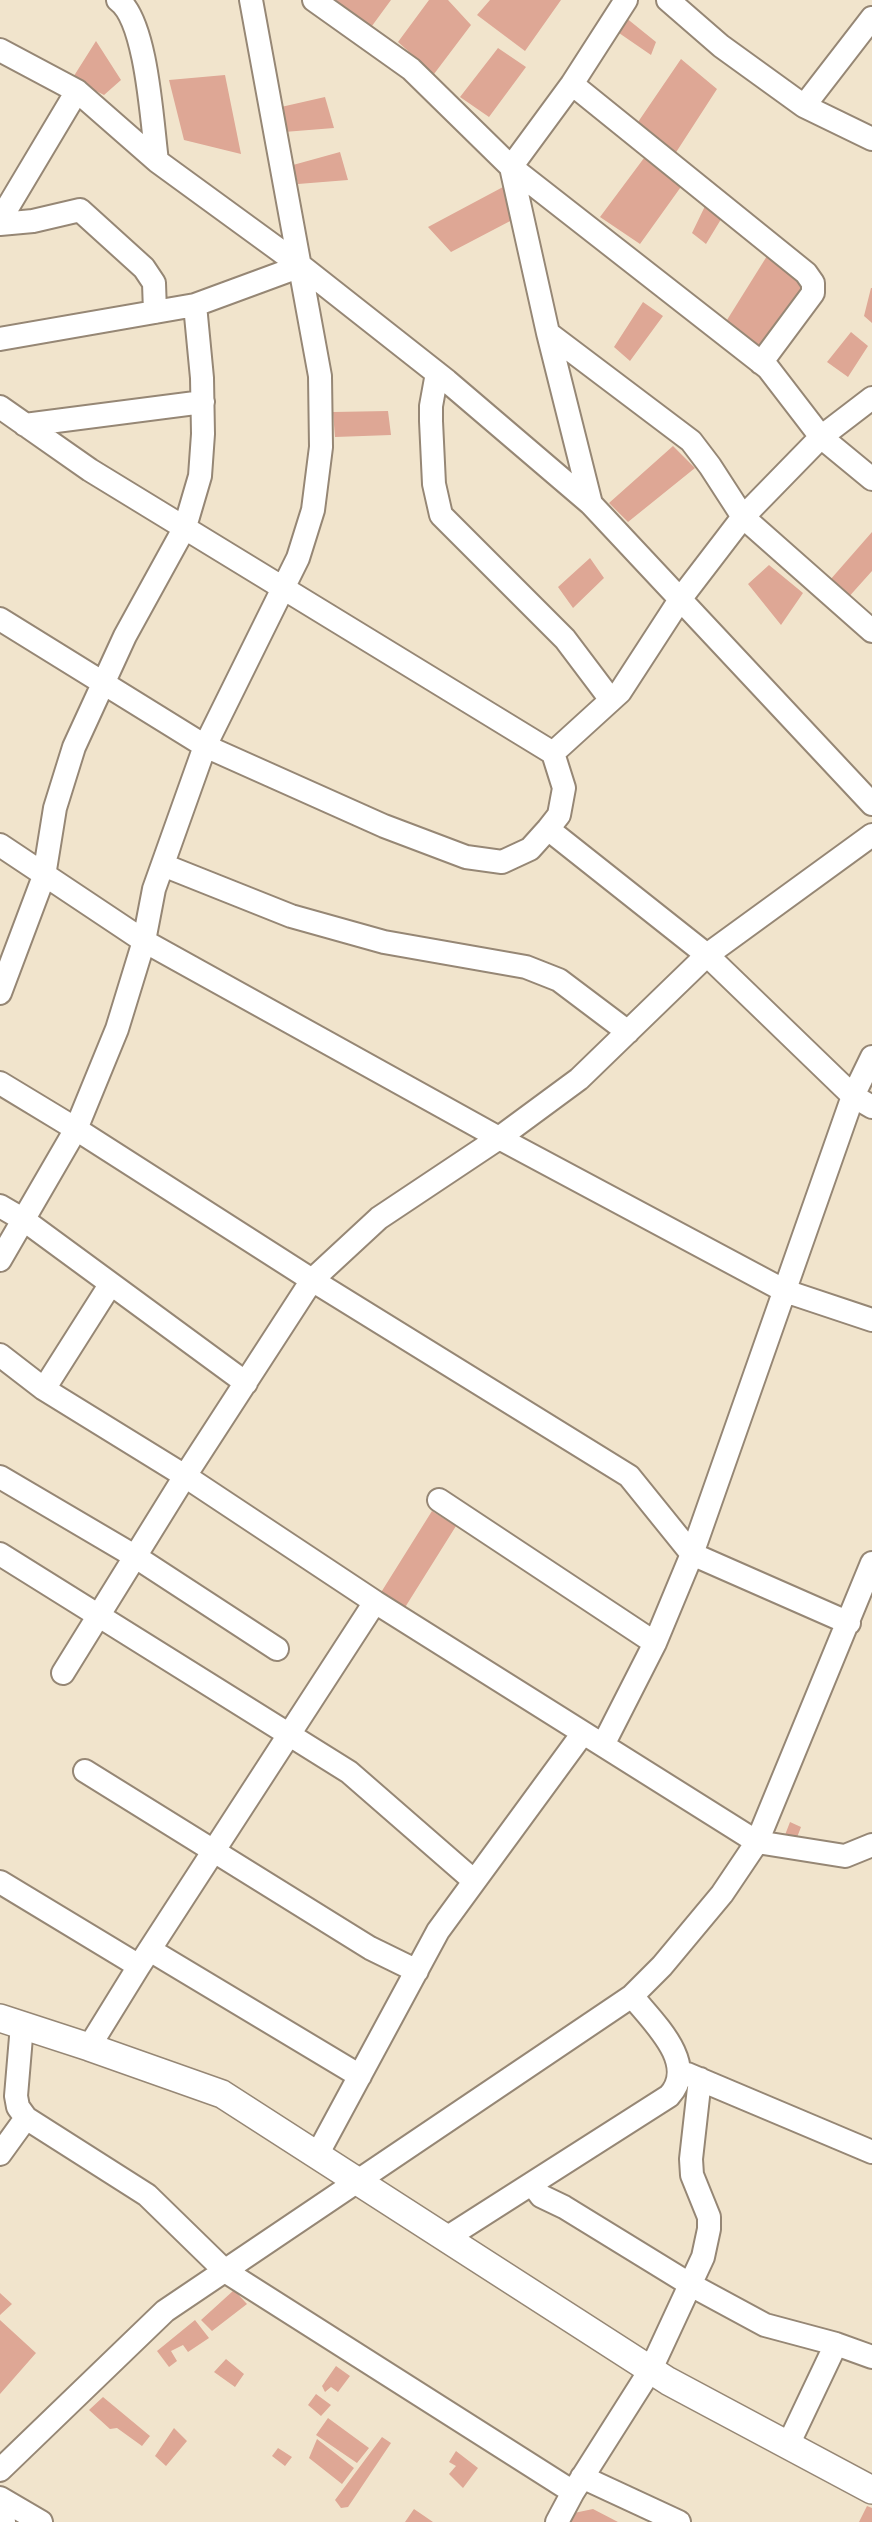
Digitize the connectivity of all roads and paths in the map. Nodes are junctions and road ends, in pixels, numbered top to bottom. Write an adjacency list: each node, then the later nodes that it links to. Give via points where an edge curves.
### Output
1 (118, 0): 12 (street, via 130,13 141,43)
2 (251, 0): 15 (street)
3 (314, 0): 13 (street, via 411,69)
4 (626, 0): 8 (street)
5 (668, 0): 10 (street, via 722,46)
6 (872, 18): 10 (street)
7 (0, 50): 9 (street)
8 (572, 84): 13 (street); 20 (street, via 806,273 813,283 813,293)
9 (77, 91): 12 (street); 14 (street)
10 (804, 106): 11 (street)
11 (872, 139)
12 (157, 161): 15 (street)
13 (511, 167): 18 (street); 20 (street)
14 (0, 222): 17 (street, via 33,221 80,210 144,268 154,282)
15 (301, 266): 16 (street); 21 (street); 31 (street, via 320,376 321,447 313,510)
16 (195, 305): 17 (street); 23 (street)
17 (155, 312): 19 (street)
18 (548, 333): 28 (street); 29 (street, via 690,441)
19 (0, 339)
20 (761, 363): 26 (street)
21 (437, 373): 28 (street); 36 (street, via 431,421 434,484 441,515 565,639)
22 (872, 398): 26 (street)
23 (203, 402): 25 (street); 30 (street, via 200,476)
24 (0, 407): 25 (street)
25 (25, 425): 30 (street, via 90,470)
26 (821, 437): 27 (street); 29 (street)
27 (872, 479)
28 (591, 504): 32 (street)
29 (743, 517): 32 (street); 34 (street)
30 (185, 527): 31 (street); 35 (street)
31 (284, 588): 37 (street); 38 (street)
32 (681, 598): 36 (street); 39 (street)
33 (0, 619): 35 (street)
34 (872, 631)
35 (103, 683): 37 (street); 44 (street, via 74,747 55,808)
36 (611, 700): 38 (street)
37 (205, 746): 40 (street, via 384,826 466,857 502,862 530,849); 43 (street)
38 (553, 753): 40 (street, via 564,788 559,815)
39 (872, 804)
40 (549, 829): 46 (street)
41 (872, 836): 46 (street)
42 (0, 845): 44 (street)
43 (163, 865): 45 (street); 48 (street, via 291,916 373,939 526,967 559,980)
44 (44, 876): 45 (street); 47 (street)
45 (144, 941): 52 (street, via 117,1029); 53 (street)
46 (707, 955): 48 (street); 51 (street)
47 (0, 993)
48 (628, 1032): 53 (street, via 579,1079)
49 (872, 1057): 51 (street)
50 (0, 1083): 52 (street)
51 (862, 1101): 59 (street)
52 (76, 1129): 55 (street); 57 (street)
53 (499, 1138): 57 (street, via 379,1218); 59 (street)
54 (0, 1206): 55 (street)
55 (24, 1220): 56 (street); 58 (street)
56 (0, 1260)
57 (312, 1281): 62 (street); 68 (street, via 629,1476)
58 (110, 1285): 62 (street); 63 (street)
59 (786, 1291): 60 (street); 68 (street)
60 (872, 1320)
61 (0, 1355): 63 (street)
62 (246, 1383): 64 (street)
63 (44, 1389): 64 (street)
64 (185, 1476): 69 (street); 71 (street)
65 (0, 1477): 69 (street)
66 (439, 1500): 74 (street)
67 (0, 1554): 72 (street)
68 (692, 1554): 73 (street); 74 (street)
69 (136, 1557): 72 (street); 75 (street)
70 (872, 1563): 73 (street)
71 (375, 1602): 77 (street); 78 (street)
72 (100, 1615): 76 (street); 78 (street)
73 (849, 1623): 81 (street)
74 (655, 1643): 79 (street)
75 (277, 1649)
76 (63, 1673)
77 (583, 1733): 79 (street); 84 (street)
78 (289, 1734): 83 (street); 84 (street, via 349,1772)
79 (603, 1745): 81 (street)
80 (85, 1771): 83 (street)
81 (757, 1842): 82 (street, via 845,1856); 88 (street, via 722,1894)
82 (872, 1845)
83 (214, 1850): 86 (street); 87 (street, via 370,1948)
84 (473, 1880): 87 (street, via 438,1931)
85 (0, 1882): 86 (street)
86 (144, 1958): 90 (street); 92 (street)
87 (417, 1971): 92 (street)
88 (632, 1996): 91 (street); 97 (street)
89 (11, 2022): 90 (street); 93 (street, via 16,2096)
90 (89, 2047): 96 (street, via 222,2094)
91 (690, 2075): 94 (street); 98 (street, via 669,2096); 101 (street, via 692,2175 710,2229)
92 (360, 2076): 96 (street)
93 (26, 2118): 95 (street); 100 (street, via 147,2195)
94 (872, 2152)
95 (0, 2154)
96 (316, 2155): 97 (street)
97 (359, 2182): 99 (street); 100 (street)
98 (532, 2184): 99 (street); 101 (street, via 541,2196)
99 (448, 2237): 104 (street)
100 (225, 2271): 106 (street, via 165,2311); 107 (street)
101 (691, 2285): 102 (street, via 765,2325); 104 (street)
102 (836, 2344): 103 (street); 105 (street)
103 (872, 2357)
104 (651, 2369): 105 (street); 107 (street)
105 (788, 2445): 108 (street)
106 (0, 2470)
107 (578, 2485): 113 (street); 114 (street)
108 (872, 2490)
109 (0, 2499): 112 (street)
110 (0, 2519): 111 (street)
111 (4, 2522)
112 (41, 2522)
113 (556, 2522)
114 (679, 2522)

